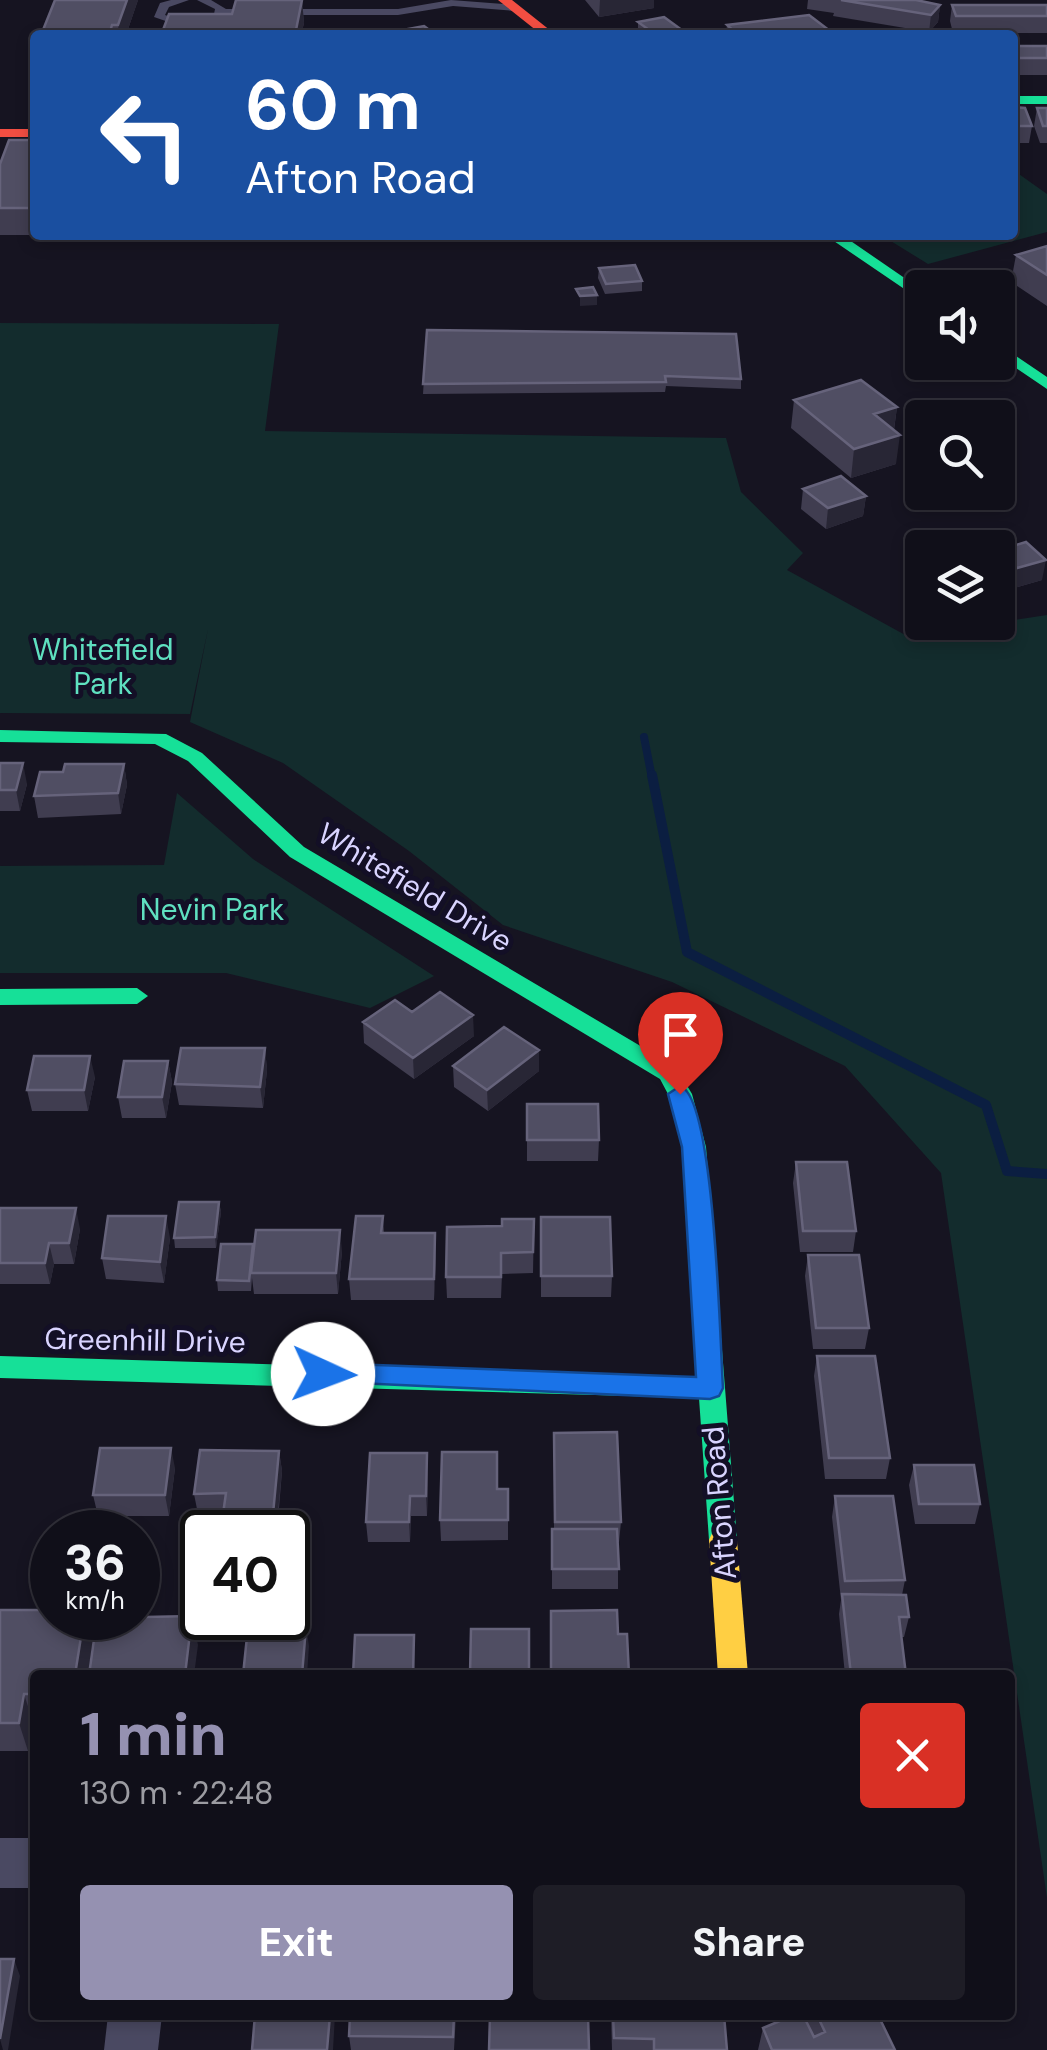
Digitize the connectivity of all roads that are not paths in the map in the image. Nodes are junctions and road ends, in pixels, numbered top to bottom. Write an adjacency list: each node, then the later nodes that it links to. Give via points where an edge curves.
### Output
1 (184, 0): 6 (lane, via 164,5 159,17 194,24)
2 (202, 0): 6 (lane)
3 (455, 1): 4 (lane); 5 (lane, via 412,11)
4 (509, 4): 7 (street)
5 (356, 6): 6 (lane)
6 (222, 12)
7 (543, 30)
8 (1018, 100): 9 (street)
9 (1047, 100)
10 (0, 133): 11 (street)
11 (30, 133)
12 (839, 240): 13 (street)
13 (905, 285)
14 (1015, 361): 15 (street)
15 (1047, 384)
16 (0, 736): 19 (street, Whitefield Drive, via 159,738 195,758 297,852 668,1073)
17 (137, 996): 18 (street)
18 (0, 997)
19 (680, 1094): 21 (street, Afton Road, via 694,1147)
20 (0, 1367): 21 (street, Greenhill Drive)
21 (710, 1388): 22 (street, Afton Road)
22 (733, 1670)
23 (0, 1862): 24 (street)
24 (30, 1863)
25 (134, 2020): 26 (street)
26 (130, 2050)

